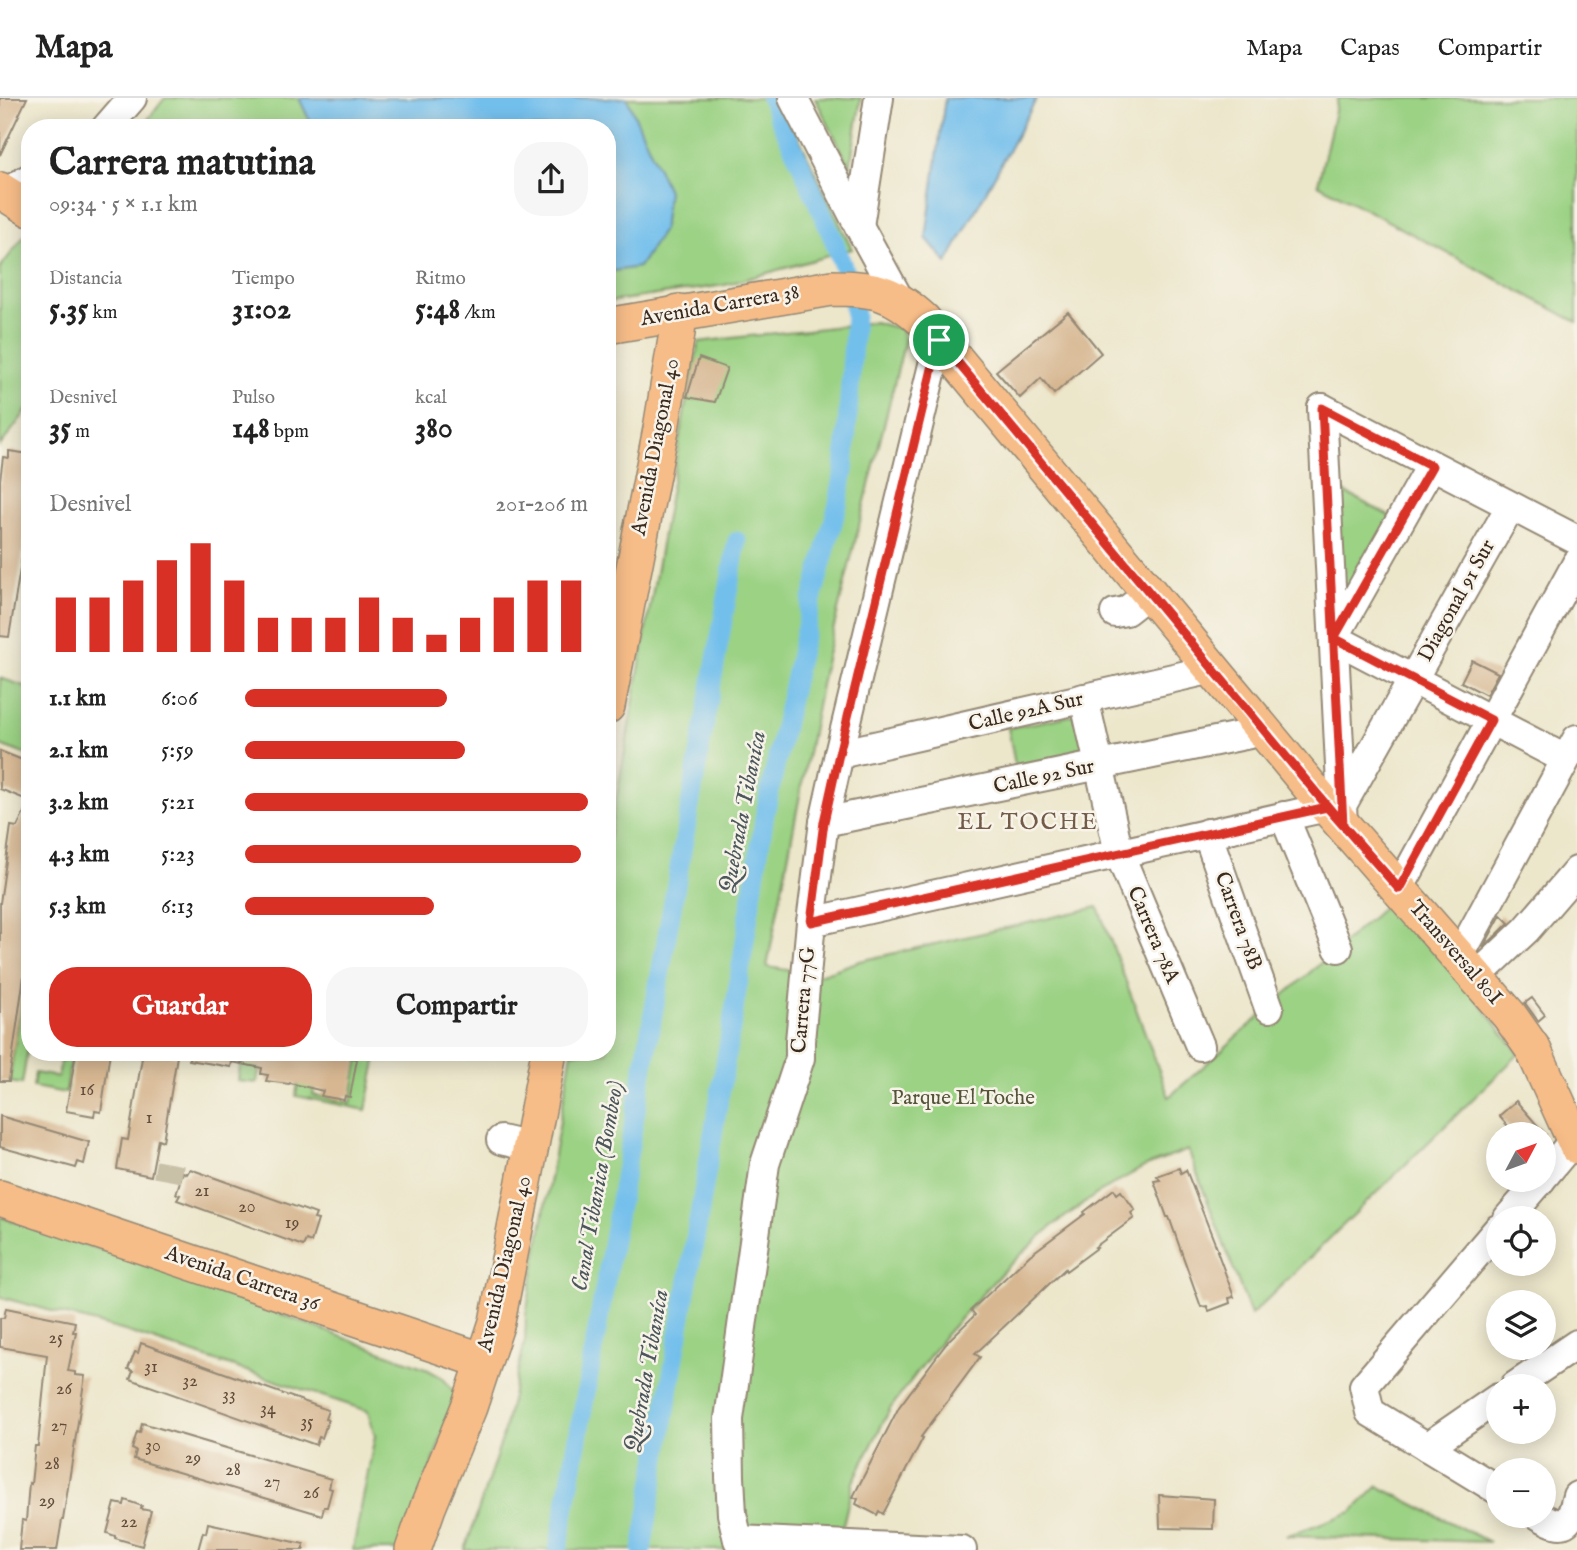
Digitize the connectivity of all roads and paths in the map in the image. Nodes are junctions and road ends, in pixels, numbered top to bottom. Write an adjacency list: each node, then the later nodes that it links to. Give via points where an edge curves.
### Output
1 (132, 98): 4 (street)
2 (793, 98): 5 (street)
3 (879, 98): 5 (street)
4 (114, 119)
5 (859, 226): 7 (street)
6 (846, 288): 7 (main road, Transversal 80I); 8 (main road, Avenida Carrera 38)
7 (900, 301): 10 (main road, Transversal 80I)
8 (679, 312): 9 (main road, Avenida Carrera 38); 18 (main road, Avenida Diagonal 40, via 662,429)
9 (616, 324)
10 (939, 340): 15 (main road, Transversal 80I); 25 (street, Carrera 77G)
11 (1432, 466): 12 (street); 17 (street); 17 (street, via 1322,408)
12 (1510, 507): 13 (street); 20 (street, Diagonal 91 Sur)
13 (1577, 540)
14 (1577, 563): 22 (street)
15 (1149, 593): 16 (street, via 1126,611); 19 (main road, Transversal 80I)
16 (1115, 613)
17 (1334, 638): 20 (street); 27 (street)
18 (616, 659)
19 (1216, 663): 21 (street, Calle 92A Sur); 23 (main road, Transversal 80I)
20 (1413, 680): 22 (street); 27 (street, Diagonal 91 Sur)
21 (1084, 698): 25 (street, Calle 92A Sur); 26 (street, Carrera 78A)
22 (1491, 720): 24 (street); 33 (street)
23 (1264, 731): 26 (street, Calle 92 Sur); 27 (main road, Transversal 80I)
24 (1571, 749): 36 (street)
25 (839, 754): 29 (street, Carrera 77G)
26 (1098, 765): 29 (street, Calle 92 Sur); 31 (street, Carrera 78A)
27 (1338, 812): 28 (street); 33 (main road, Transversal 80I)
28 (1284, 816): 30 (street); 35 (street)
29 (824, 822): 34 (street, Carrera 77G)
30 (1207, 833): 31 (street); 37 (street, Carrera 78B)
31 (1119, 853): 34 (street); 38 (street, Carrera 78A)
32 (1577, 871): 36 (street, via 1526,930)
33 (1399, 889): 36 (main road, Transversal 80I)
34 (811, 922): 55 (street, Carrera 77G, via 800,1058 765,1164 729,1419 738,1540)
35 (1338, 948)
36 (1468, 967): 40 (main road, Transversal 80I, via 1533,1049)
37 (1269, 1008)
38 (1200, 1046)
39 (546, 1061): 47 (main road, Avenida Diagonal 40, via 516,1144 496,1322)
40 (1576, 1143): 41 (street)
41 (1556, 1164)
42 (1530, 1192): 44 (street)
43 (0, 1198): 47 (main road, Avenida Carrera 36)
44 (1518, 1206)
45 (1486, 1243): 50 (street, via 1364,1386 1370,1412)
46 (1577, 1343): 48 (street)
47 (484, 1361): 54 (main road, Avenida Diagonal 40)
48 (1532, 1374)
49 (1486, 1406): 50 (street)
50 (1427, 1447): 51 (street)
51 (1486, 1483)
52 (1577, 1496): 53 (street, via 1571,1517)
53 (1556, 1524)
54 (413, 1550)
55 (962, 1550)

